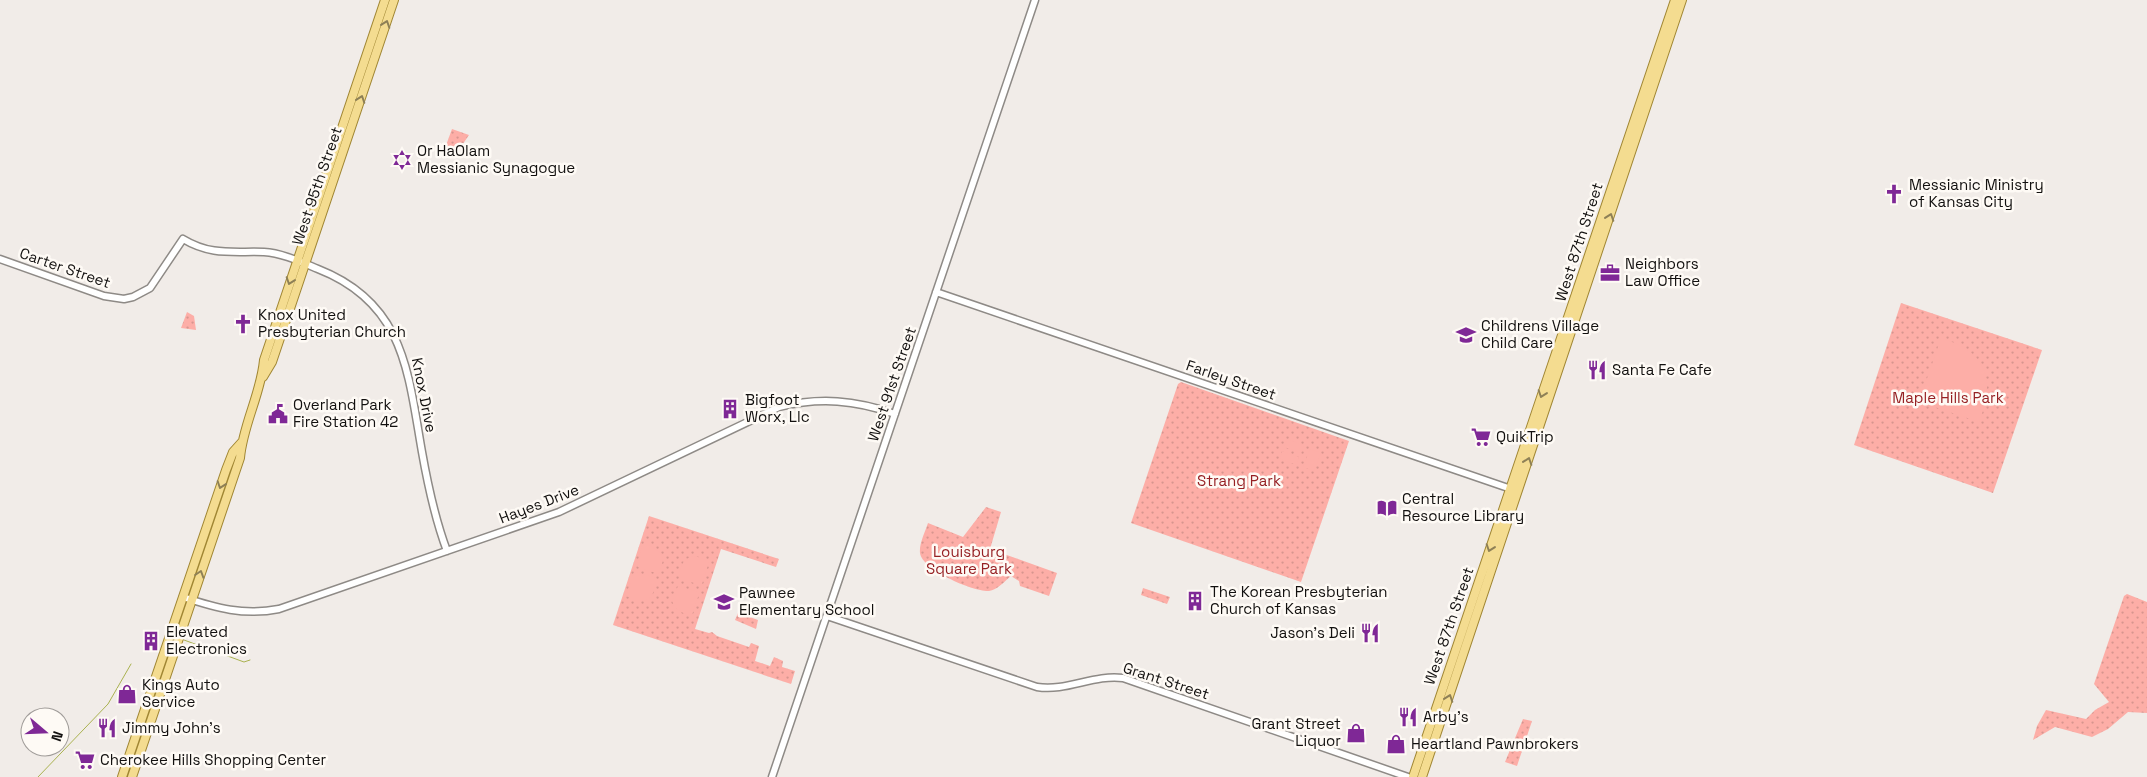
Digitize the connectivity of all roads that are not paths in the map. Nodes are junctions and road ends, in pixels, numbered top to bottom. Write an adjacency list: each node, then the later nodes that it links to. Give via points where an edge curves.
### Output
1 (390, 0): 7 (main road, West 95th Street); 8 (main road, West 95th Street, one-way to 1)
2 (1035, 0): 9 (street, West 91st Street)
3 (1676, 0): 13 (main road, West 87th Street, one-way to 13)
4 (1682, 0): 13 (main road, West 87th Street, one-way to 4)
5 (183, 239): 6 (street, Carter Street, via 150,288 124,299 104,296); 7 (street, Knox Drive, via 216,252 264,252)
6 (0, 259)
7 (297, 261): 8 (street, Knox Drive); 10 (main road, West 95th Street, one-way to 10, via 264,360)
8 (305, 264): 10 (main road, West 95th Street, via 272,362); 14 (street, Knox Drive, via 353,288 377,310 396,338 409,372 429,490)
9 (936, 292): 11 (street, West 91st Street); 13 (street, Farley Street)
10 (262, 378): 12 (main road, West 95th Street)
11 (895, 414): 14 (street, Hayes Drive, via 839,400 779,407 567,508); 17 (street, West 91st Street)
12 (242, 442): 15 (main road, West 95th Street, one-way to 15, via 233,452 226,470); 16 (main road, West 95th Street, one-way to 12, via 240,458)
13 (1514, 490): 22 (main road, West 87th Street, one-way to 22); 23 (main road, West 87th Street, one-way to 13)
14 (446, 551): 16 (street, Hayes Drive, via 279,609 238,612)
15 (183, 597): 16 (street, Hayes Drive); 18 (main road, West 95th Street)
16 (192, 600): 19 (main road, West 95th Street)
17 (827, 616): 20 (street, West 91st Street); 21 (street, Grant Street, via 1037,687 1053,688 1102,678 1123,678)
18 (122, 777)
19 (132, 777)
20 (772, 777)
21 (1408, 777)
22 (1413, 777)
23 (1422, 777)

